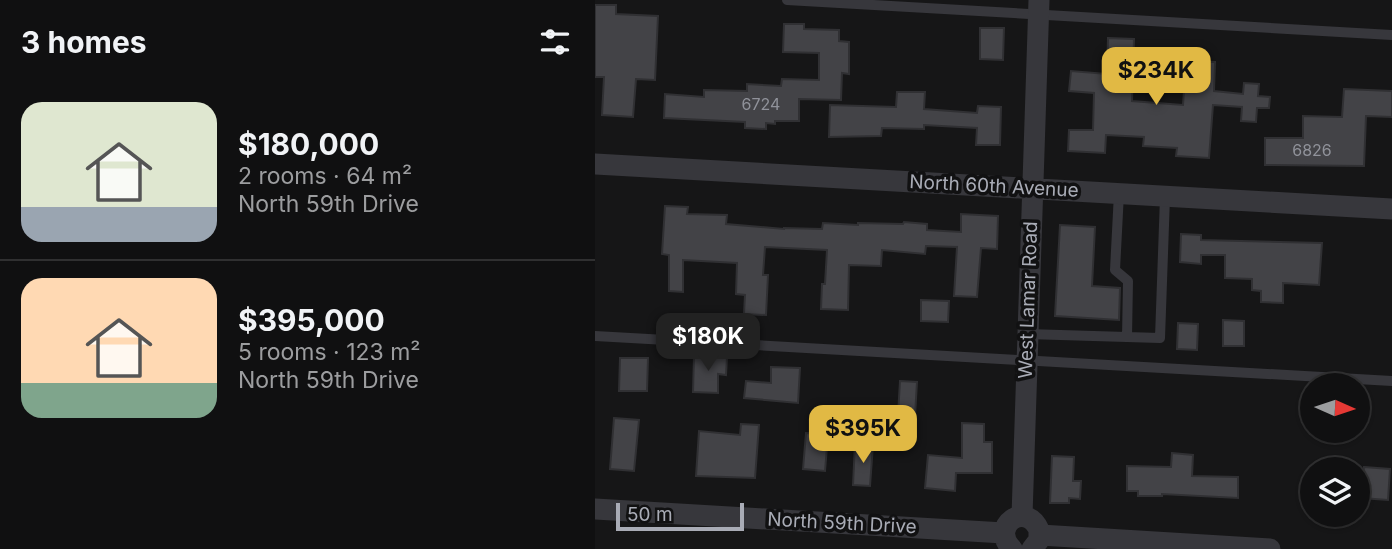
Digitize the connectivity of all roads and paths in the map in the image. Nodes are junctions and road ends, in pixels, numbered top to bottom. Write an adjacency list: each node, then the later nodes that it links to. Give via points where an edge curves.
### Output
1 (787, 0): 2 (lane)
2 (1038, 7): 3 (lane); 5 (street, West Lamar Road)
3 (1392, 35)
4 (595, 164): 5 (street, North 60th Avenue)
5 (1032, 188): 6 (street, North 60th Avenue); 9 (street, West Lamar Road)
6 (1119, 193): 7 (street, North 60th Avenue); 11 (lane, via 1115,270 1128,281)
7 (1165, 197): 8 (street, North 60th Avenue); 11 (lane, via 1160,338)
8 (1392, 209)
9 (1026, 334): 11 (lane); 12 (street, West Lamar Road)
10 (595, 336): 12 (lane)
11 (1127, 337)
12 (1026, 362): 13 (lane); 15 (street, West Lamar Road)
13 (1392, 381)
14 (595, 509): 16 (street, North 59th Drive)
15 (1022, 516): 16 (street, via 1012,520); 17 (street, via 1035,522)
16 (1008, 541)
17 (1036, 542): 18 (street)
18 (1270, 549)

